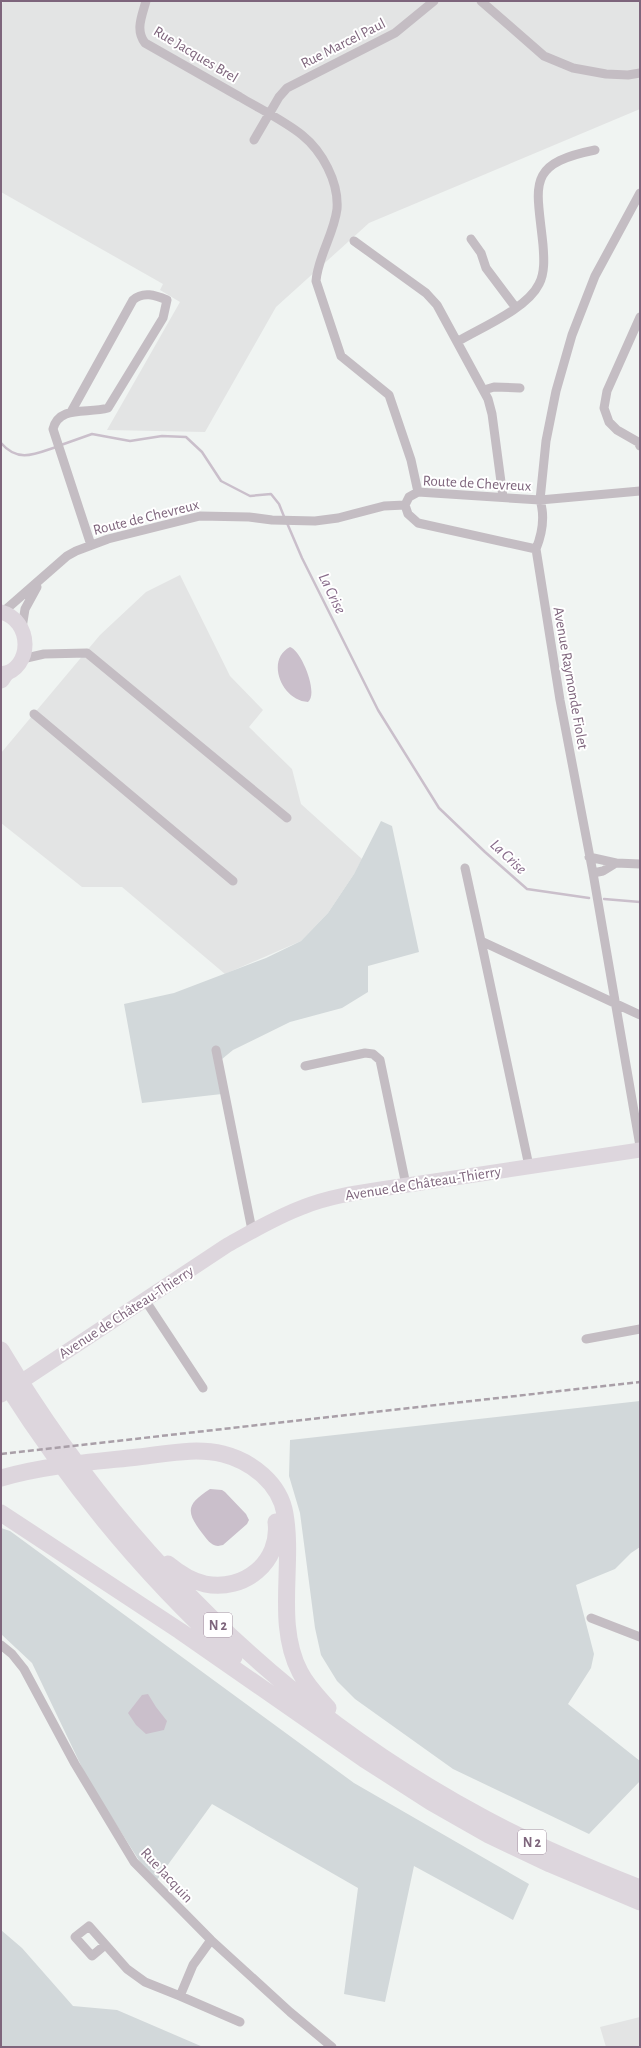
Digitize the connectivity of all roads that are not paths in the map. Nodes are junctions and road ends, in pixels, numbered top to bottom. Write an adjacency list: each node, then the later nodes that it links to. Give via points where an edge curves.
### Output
1 (146, 1): 5 (street, Rue Jacques Brel, via 139,26 140,36 145,43)
2 (434, 1): 5 (street, Rue Marcel Paul, via 395,32 287,88)
3 (481, 1): 4 (street, via 544,56 573,68 606,74)
4 (640, 73)
5 (269, 114): 6 (street, Rue Marcel Paul); 21 (street, Rue Jacques Brel, via 302,135 324,162 332,177 337,209 317,269 316,281 341,356 389,395 411,460)
6 (254, 140)
7 (595, 150): 13 (street, via 552,163 543,174 538,192 543,268 534,292)
8 (640, 193): 10 (street, Avenue Raymonde Fiolet)
9 (640, 204): 10 (street, Avenue Raymonde Fiolet)
10 (624, 225): 23 (street, Avenue Raymonde Fiolet, via 595,276 572,335 556,391 546,441)
11 (471, 239): 13 (street, via 481,253 486,268)
12 (354, 241): 15 (street, via 426,292 438,305)
13 (516, 308): 15 (street)
14 (640, 317): 19 (street, via 607,391 604,408 609,422)
15 (457, 342): 17 (street)
16 (520, 388): 17 (street, via 494,387)
17 (484, 390): 22 (street, via 492,414)
18 (71, 412): 18 (street, via 108,408 163,318 166,300 147,294 133,300); 25 (street, via 59,416 52,429)
19 (639, 443)
20 (640, 491): 23 (street, Route de Chevreux)
21 (418, 492): 22 (street, Route de Chevreux); 24 (street, Route de Chevreux, via 409,497)
22 (503, 497): 23 (street, Route de Chevreux)
23 (540, 500): 26 (street, Avenue Raymonde Fiolet, via 543,508 542,526)
24 (405, 505): 25 (street, Route de Chevreux, via 384,506 338,518 296,521 200,516); 26 (street, via 408,514 418,523)
25 (91, 545): 27 (street, Route de Chevreux, via 67,556)
26 (536, 549): 35 (street, Avenue Raymonde Fiolet)
27 (39, 582): 28 (street, Route de Chevreux); 29 (street, Route de Chevreux, via 25,609)
28 (2, 612): 29 (main road, via 17,621)
29 (22, 628): 30 (main road)
30 (24, 652): 31 (street); 31 (street); 32 (main road, via 17,665)
31 (44, 654): 34 (street, via 87,653 96,659)
32 (2, 676)
33 (34, 714): 40 (street)
34 (287, 818)
35 (589, 857): 36 (street); 39 (street, Avenue Raymonde Fiolet)
36 (616, 863): 37 (street); 39 (street, via 604,871)
37 (640, 864)
38 (465, 868): 41 (street)
39 (593, 873): 42 (street, Avenue Raymonde Fiolet)
40 (233, 881)
41 (481, 941): 42 (street); 48 (street)
42 (614, 1002): 43 (street); 46 (street, Avenue Raymonde Fiolet)
43 (640, 1014)
44 (216, 1050): 50 (street)
45 (305, 1066): 49 (street, via 365,1053 373,1054 380,1060)
46 (640, 1146)
47 (640, 1150): 48 (main road, Avenue de Château-Thierry)
48 (529, 1166): 49 (main road, Avenue de Château-Thierry)
49 (406, 1185): 50 (main road, Avenue de Château-Thierry, via 316,1202)
50 (252, 1230): 51 (main road, Avenue de Château-Thierry)
51 (145, 1300): 55 (street); 56 (main road, Avenue de Château-Thierry)
52 (640, 1329): 53 (street)
53 (586, 1338)
54 (4, 1364): 58 (highway, N 2, via 27,1405)
55 (203, 1388)
56 (1, 1395)
57 (1, 1478): 66 (highway, via 29,1470 199,1451 232,1457 259,1472 278,1493 285,1513 288,1628 296,1662 320,1700)
58 (78, 1478): 61 (highway, N 2); 65 (highway, N 2, via 127,1549 173,1599)
59 (1, 1481): 61 (highway, via 107,1465 172,1459 208,1459 241,1471 258,1484 270,1500 276,1526 274,1549 260,1568 239,1581 217,1586 200,1583 185,1576)
60 (1, 1513): 65 (highway, via 180,1631)
61 (131, 1534): 66 (highway, N 2, via 165,1573 236,1642 286,1685)
62 (591, 1618): 63 (street)
63 (640, 1637)
64 (1, 1645): 69 (street, Rue Jacquin, via 24,1669 75,1764 134,1862)
65 (307, 1719): 68 (highway, N 2, via 390,1777 489,1835 556,1867)
66 (374, 1750): 67 (highway, N 2, via 483,1818 571,1860)
67 (640, 1888)
68 (640, 1902)
69 (211, 1940): 71 (street, via 193,1965); 73 (street, Rue Jacquin)
70 (105, 1945): 71 (street, via 127,1969 145,1982)
71 (180, 1996): 72 (street)
72 (240, 2022)
73 (332, 2047)

